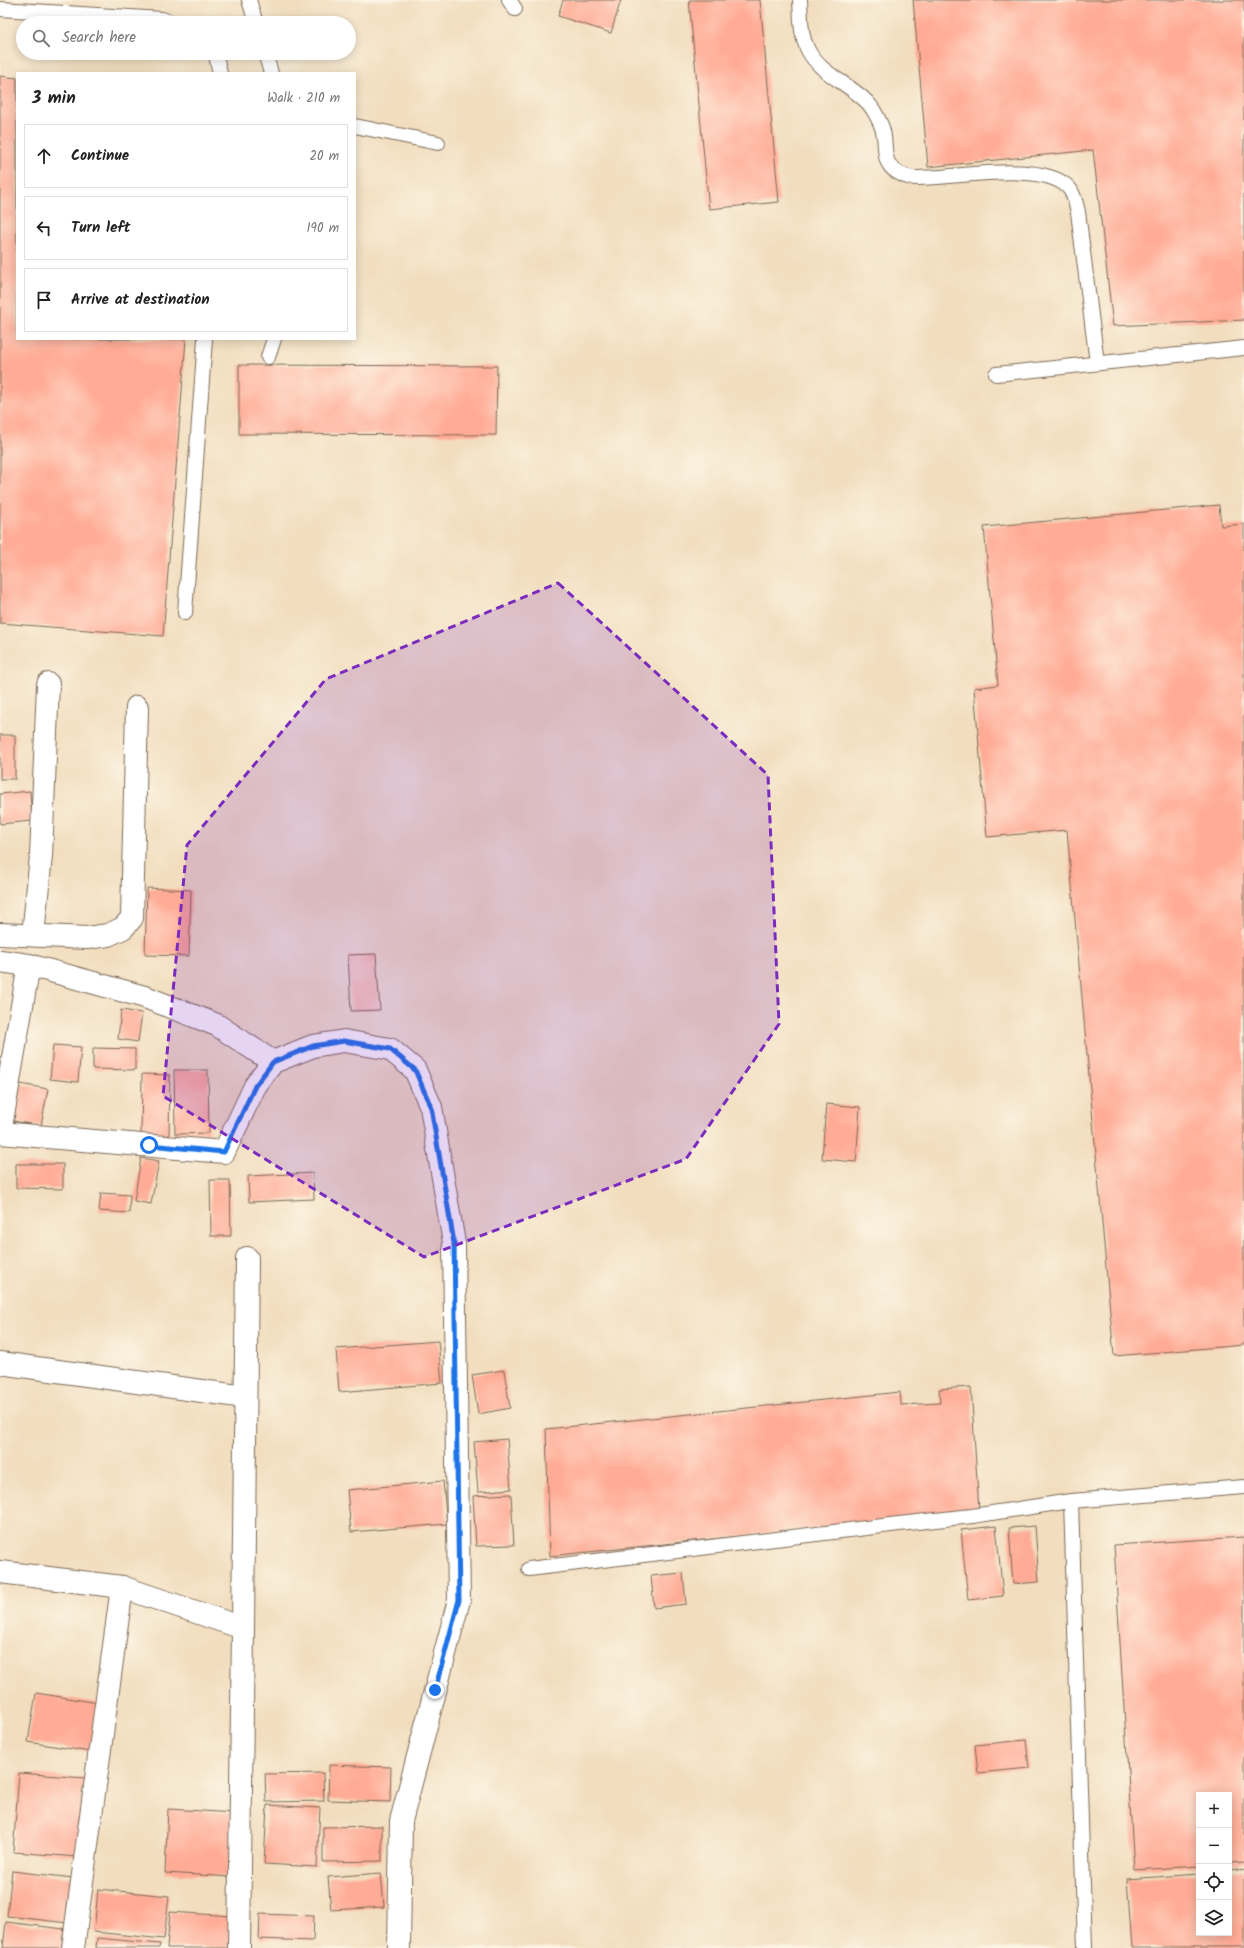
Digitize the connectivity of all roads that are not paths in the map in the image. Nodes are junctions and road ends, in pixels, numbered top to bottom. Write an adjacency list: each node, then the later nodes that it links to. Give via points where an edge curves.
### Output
1 (249, 0): 5 (lane)
2 (800, 0): 16 (lane, via 803,39 808,52 818,64 868,102 882,126 887,162 895,170 906,177 1029,172 1052,177 1068,187 1078,212)
3 (0, 9): 4 (lane)
4 (113, 16)
5 (254, 16)
6 (217, 60): 8 (lane)
7 (267, 60): 9 (lane)
8 (220, 72)
9 (271, 72)
10 (356, 126): 11 (lane)
11 (438, 142)
12 (204, 340): 18 (lane)
13 (274, 340): 15 (lane)
14 (1244, 348): 16 (lane)
15 (268, 357)
16 (1097, 363): 17 (lane)
17 (996, 374)
18 (184, 613)
19 (48, 684): 22 (street, via 41,856)
20 (137, 707): 22 (street, via 132,918 123,928 108,935 87,938)
21 (0, 934): 22 (street)
22 (33, 935)
23 (0, 961): 24 (street)
24 (28, 965): 25 (street, via 145,997 217,1025); 26 (street)
25 (273, 1062): 26 (street, via 255,1086 224,1152); 38 (street, via 313,1046 344,1041 390,1049 415,1070 431,1107 454,1243 459,1600 401,1821)
26 (0, 1133)
27 (247, 1258): 29 (street)
28 (0, 1363): 29 (street)
29 (245, 1397): 35 (street)
30 (1244, 1487): 31 (lane)
31 (1071, 1501): 32 (lane, via 972,1516); 39 (lane)
32 (529, 1569)
33 (0, 1572): 34 (street)
34 (122, 1587): 35 (street); 36 (street)
35 (243, 1628): 37 (street)
36 (73, 1948)
37 (240, 1948)
38 (399, 1948)
39 (1085, 1948)

